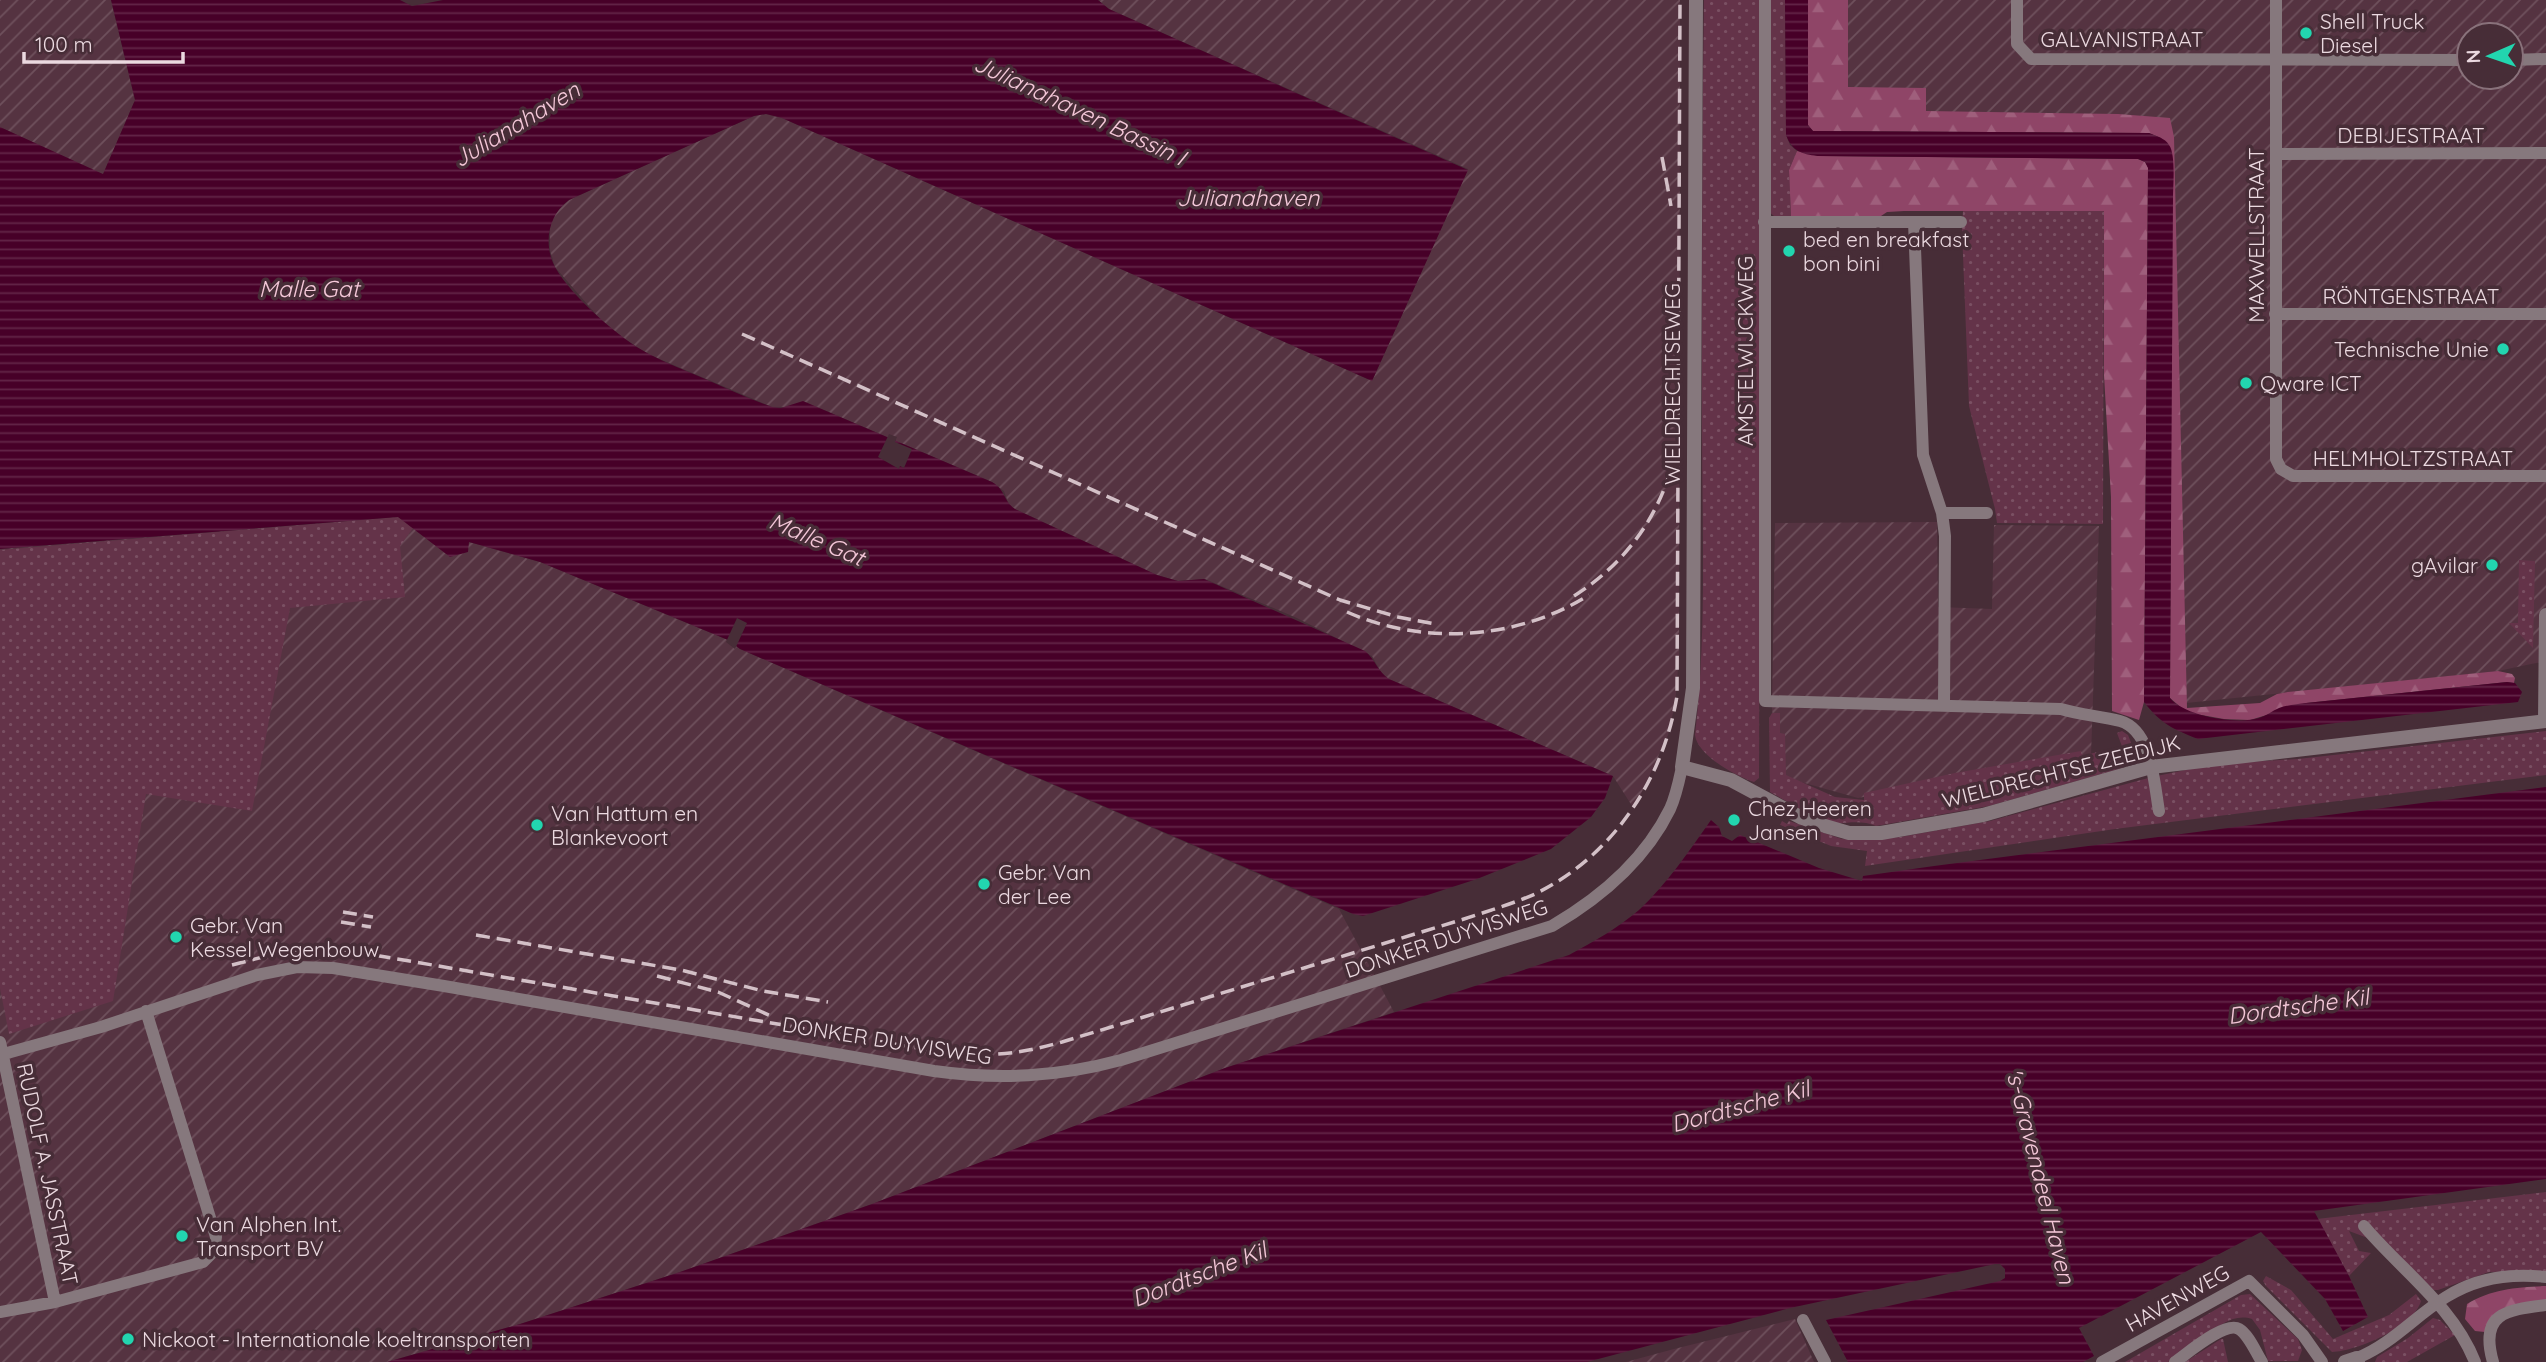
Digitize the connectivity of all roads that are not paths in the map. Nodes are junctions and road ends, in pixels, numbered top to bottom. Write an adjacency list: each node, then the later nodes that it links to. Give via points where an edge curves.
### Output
1 (1696, 0): 23 (street, WIELDRECHTSEWEG, via 1693,688)
2 (1765, 0): 11 (street, AMSTELWIJCKWEG)
3 (2017, 0): 5 (street, GALVANISTRAAT, via 2017,44 2031,59)
4 (2276, 0): 5 (street, MAXWELLSTRAAT)
5 (2276, 58): 7 (street, GALVANISTRAAT); 10 (street, MAXWELLSTRAAT)
6 (2546, 59): 8 (street)
7 (2455, 60)
8 (2525, 60)
9 (2546, 153): 10 (street, DEBIJESTRAAT)
10 (2276, 154): 14 (street, MAXWELLSTRAAT)
11 (1764, 222): 12 (street); 21 (street, AMSTELWIJCKWEG, via 1765,701)
12 (1914, 222): 13 (street); 18 (street, via 1923,455)
13 (1961, 222)
14 (2275, 314): 15 (street, RÖNTGENSTRAAT); 16 (street, MAXWELLSTRAAT, via 2276,459)
15 (2546, 314)
16 (2281, 469): 17 (street, HELMHOLTZSTRAAT, via 2293,476)
17 (2546, 476)
18 (1942, 513): 19 (street); 21 (street)
19 (1987, 513)
20 (2546, 615): 22 (street)
21 (1944, 706): 24 (street, via 2061,709 2119,721 2141,735)
22 (2545, 721): 24 (street, WIELDRECHTSE ZEEDIJK)
23 (1682, 767): 24 (street, WIELDRECHTSE ZEEDIJK, via 1731,780 1802,818 1855,834 1983,815); 26 (street, DONKER DUYVISWEG, via 1670,808 1646,845 1615,881 1552,926 1134,1056 1054,1075 1013,1078 934,1071 333,968 297,967 257,975)
24 (2151, 767): 25 (street)
25 (2159, 811)
26 (146, 1011): 27 (street, DONKER DUYVISWEG, via 101,1027); 30 (street, via 216,1247 203,1262)
27 (1, 1050): 30 (street, RUDOLF A. JASSTRAAT)
28 (2364, 1226): 31 (street)
29 (2546, 1277): 31 (street, via 2487,1280)
30 (55, 1302): 33 (street)
31 (2439, 1302): 35 (street, via 2385,1345); 41 (street, via 2468,1343)
32 (2546, 1305): 42 (street, via 2511,1310 2494,1321 2488,1337)
33 (0, 1312)
34 (1803, 1320): 36 (street)
35 (2353, 1361)
36 (1825, 1362)
37 (2102, 1362): 40 (street, HAVENWEG, via 2249,1281 2303,1335)
38 (2175, 1362): 39 (street, via 2231,1327 2244,1335)
39 (2262, 1362)
40 (2322, 1362)
41 (2475, 1362)
42 (2493, 1362)

